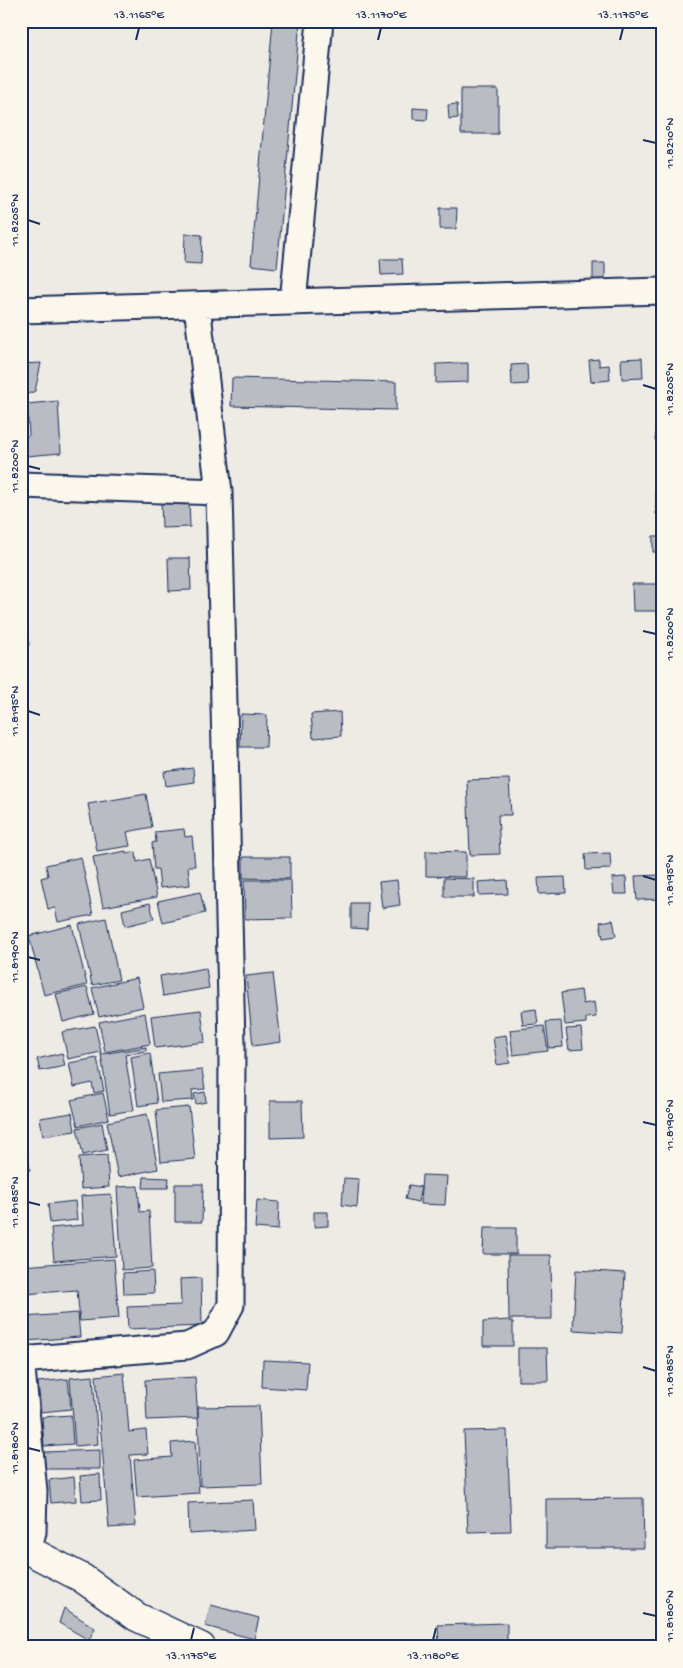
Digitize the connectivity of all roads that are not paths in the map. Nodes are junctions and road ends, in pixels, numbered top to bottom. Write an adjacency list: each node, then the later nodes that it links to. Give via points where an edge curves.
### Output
1 (320, 21): 3 (street)
2 (662, 291): 3 (street)
3 (293, 302): 4 (street)
4 (197, 305): 5 (street); 7 (street)
5 (21, 310)
6 (21, 485): 7 (street)
7 (219, 492): 8 (street, via 232,1045 232,1304 216,1333 187,1346)
8 (21, 1359): 9 (street, via 34,1491 33,1532)
9 (25, 1550): 10 (street, via 82,1578 136,1617)
10 (201, 1647)

